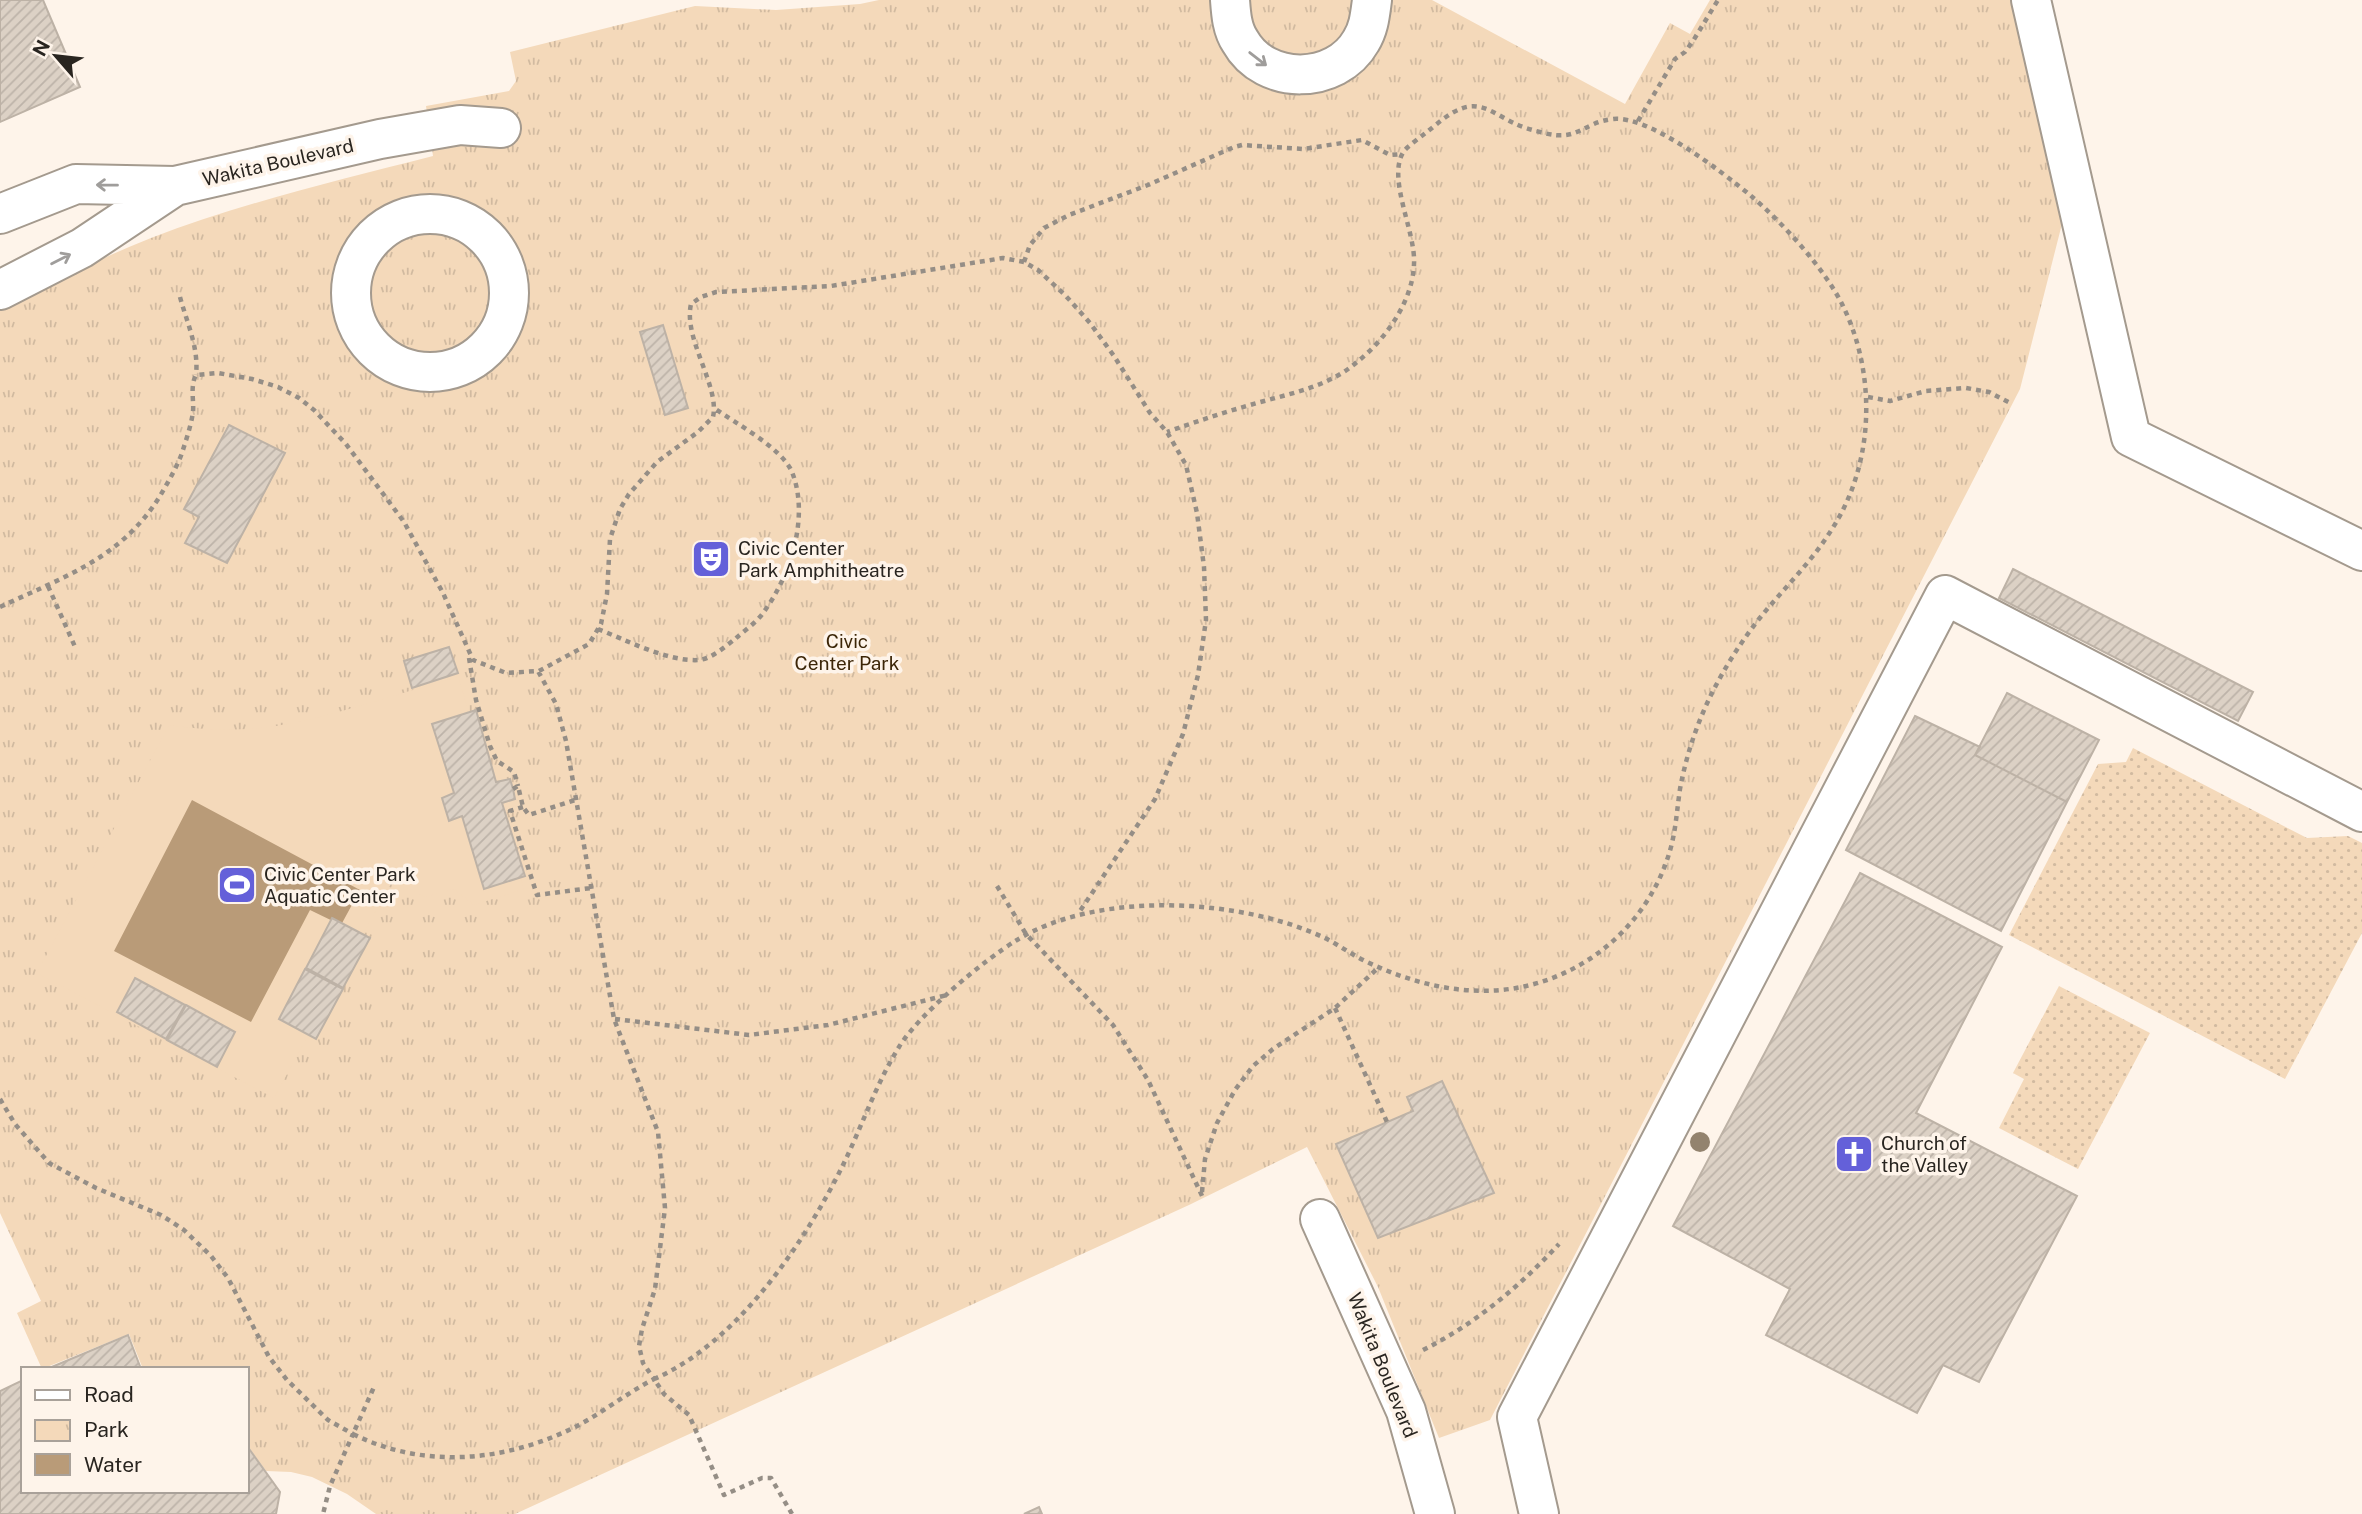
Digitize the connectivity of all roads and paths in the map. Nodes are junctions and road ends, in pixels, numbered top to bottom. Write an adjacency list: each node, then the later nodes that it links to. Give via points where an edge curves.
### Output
1 (1230, 0): 2 (street, one-way to 2, via 1240,43 1256,60 1277,72 1300,76 1324,72 1360,43 1370,21)
2 (1371, 0)
3 (1718, 0): 5 (path)
4 (2031, 0): 19 (street, via 2131,437)
5 (1638, 121): 7 (path, via 1614,118 1573,135 1556,136 1517,125 1482,107 1465,107); 15 (path, via 1750,195 1801,246 1843,304)
6 (501, 128): 8 (street, Wakita Boulevard, via 460,125 380,139)
7 (1403, 153): 11 (path, via 1390,155 1362,140 1303,149 1234,147 1044,228); 18 (path, via 1398,176 1415,267 1410,290 1387,331 1356,364 1332,379)
8 (175, 186): 10 (street, Wakita Boulevard, one-way to 10, via 76,184); 12 (street, Wakita Boulevard, one-way to 8, via 82,248)
9 (432, 213): 9 (street, via 404,217 382,228 353,269 350,294 354,318 366,341 384,358 406,369 430,373 458,368 481,353 499,332 508,306 508,279 500,253 482,232 458,218)
10 (0, 214)
11 (1024, 262): 17 (path, via 1003,257 831,286 737,289 701,297 691,304 690,317); 18 (path, via 1038,270 1090,323)
12 (0, 290)
13 (180, 297): 14 (path, via 195,348)
14 (196, 375): 20 (path, via 184,447 155,504 111,551); 24 (path, via 218,373 252,379 278,387 314,410 346,444 404,522 443,593)
15 (1868, 397): 16 (path, via 1890,401 1926,391 1966,388 1989,392); 33 (path, via 1863,444 1850,494 1828,537 1758,620 1714,688 1686,764 1668,856 1640,912 1591,960 1521,987 1442,988)
16 (2012, 404)
17 (714, 408): 22 (path, via 706,425 647,472 620,509 608,551 605,612); 22 (path, via 778,454 792,471 797,538 785,577 762,615 702,660 677,658)
18 (1167, 432): 31 (path, via 1186,465 1198,513 1206,620 1198,676 1182,734 1154,799)
19 (2362, 551)
20 (48, 586): 21 (path); 23 (path)
21 (0, 607)
22 (597, 629): 25 (path, via 589,644)
23 (76, 649)
24 (469, 655): 25 (path, via 506,673); 27 (path, via 490,746 497,761 514,772)
25 (538, 671): 26 (path, via 556,704)
26 (575, 800): 27 (path, via 529,815); 30 (path)
27 (523, 807): 30 (path, via 510,811 537,895)
28 (2362, 812): 48 (street, via 1945,595 1517,1418)
29 (997, 887): 32 (path)
30 (591, 888): 36 (path)
31 (1077, 915): 32 (path); 33 (path, via 1145,906 1208,905 1323,937)
32 (1026, 934): 34 (path); 35 (path, via 1113,1025 1148,1080 1203,1198 1202,1174 1208,1151 1235,1090 1273,1049)
33 (1379, 967): 35 (path)
34 (948, 994): 36 (path, via 828,1025 749,1035); 42 (path, via 900,1045 811,1225 767,1286 720,1335)
35 (1335, 1008): 38 (path)
36 (614, 1019): 42 (path, via 658,1132 666,1208 655,1289 639,1346)
37 (0, 1098): 44 (path, via 15,1124 49,1163 161,1215 202,1247 228,1278 287,1380 328,1420)
38 (1387, 1122)
39 (1320, 1219): 41 (street, Wakita Boulevard)
40 (1566, 1236): 41 (path, via 1503,1298 1453,1335)
41 (1388, 1368): 47 (street, Wakita Boulevard, via 1406,1411)
42 (654, 1379): 44 (path, via 570,1429 484,1457 430,1456 388,1448); 46 (path, via 689,1415 724,1495 771,1478)
43 (374, 1387): 44 (path)
44 (352, 1434): 45 (path)
45 (323, 1514)
46 (792, 1514)
47 (1435, 1514)
48 (1538, 1514)

